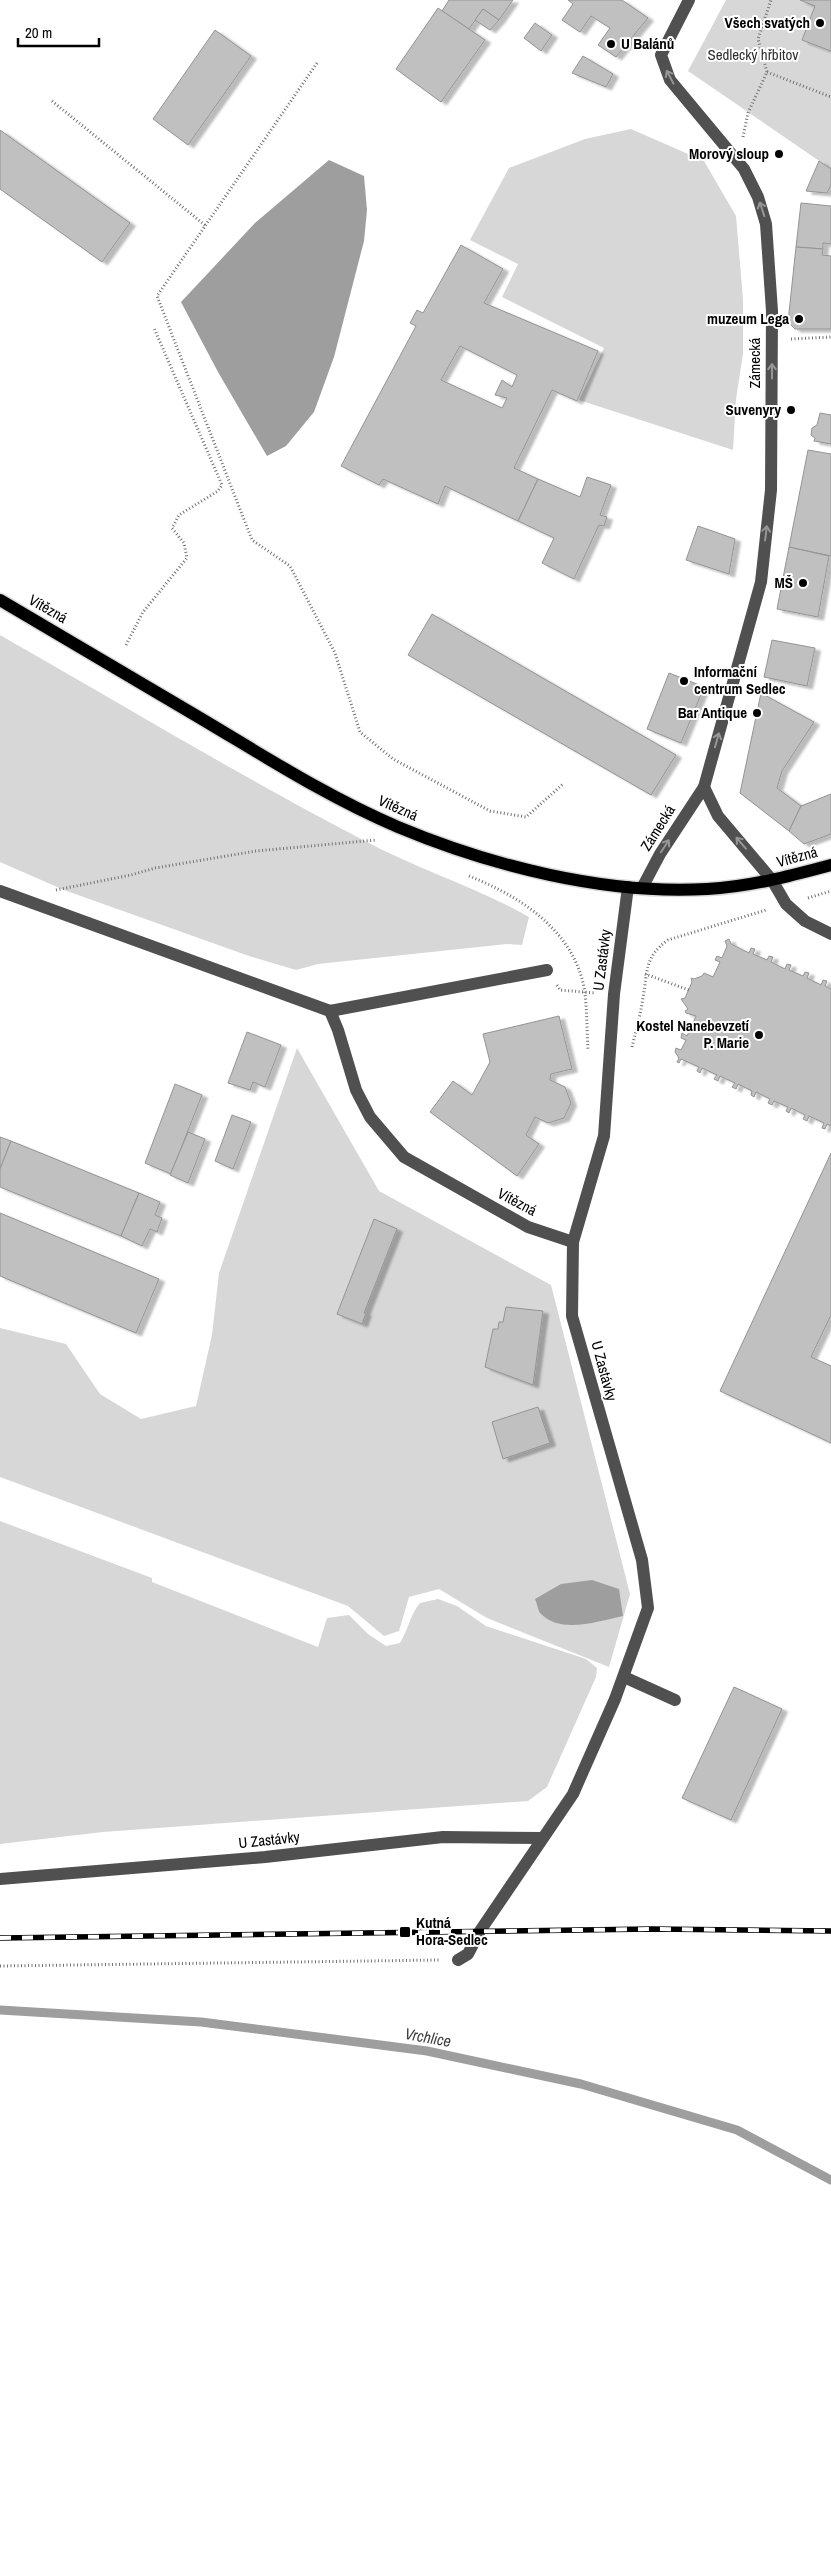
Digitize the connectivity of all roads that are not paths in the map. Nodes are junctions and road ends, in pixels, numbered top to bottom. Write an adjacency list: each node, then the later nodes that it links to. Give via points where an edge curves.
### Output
1 (689, 0): 3 (street, Zámecká, one-way to 1, via 761,582 771,490 772,311 766,224 758,197 730,149 670,80 661,55)
2 (0, 600): 6 (main road, Vítězná, via 276,763 398,827 468,852 533,870)
3 (704, 787): 5 (street, one-way to 3, via 718,816); 7 (street, Zámecká, one-way to 3)
4 (831, 864): 5 (main road, Vítězná)
5 (772, 880): 7 (main road, Vítězná, via 709,889); 9 (street, via 786,904 805,921)
6 (628, 887): 7 (main road, Vítězná); 12 (street, U Zastávky, via 614,994 604,1136)
7 (642, 888)
8 (0, 891): 11 (street)
9 (831, 934)
10 (548, 970): 11 (street)
11 (330, 1011): 12 (street, Vítězná, via 356,1090 370,1117 404,1157 528,1227)
12 (573, 1242): 13 (street, U Zastávky, via 572,1316 642,1560 648,1608)
13 (624, 1677): 14 (street); 15 (street, U Zastávky, via 573,1794)
14 (675, 1700)
15 (542, 1838): 16 (street, U Zastávky, via 443,1837 265,1857); 17 (street, U Zastávky, via 468,1954)
16 (0, 1879)
17 (458, 1960)

